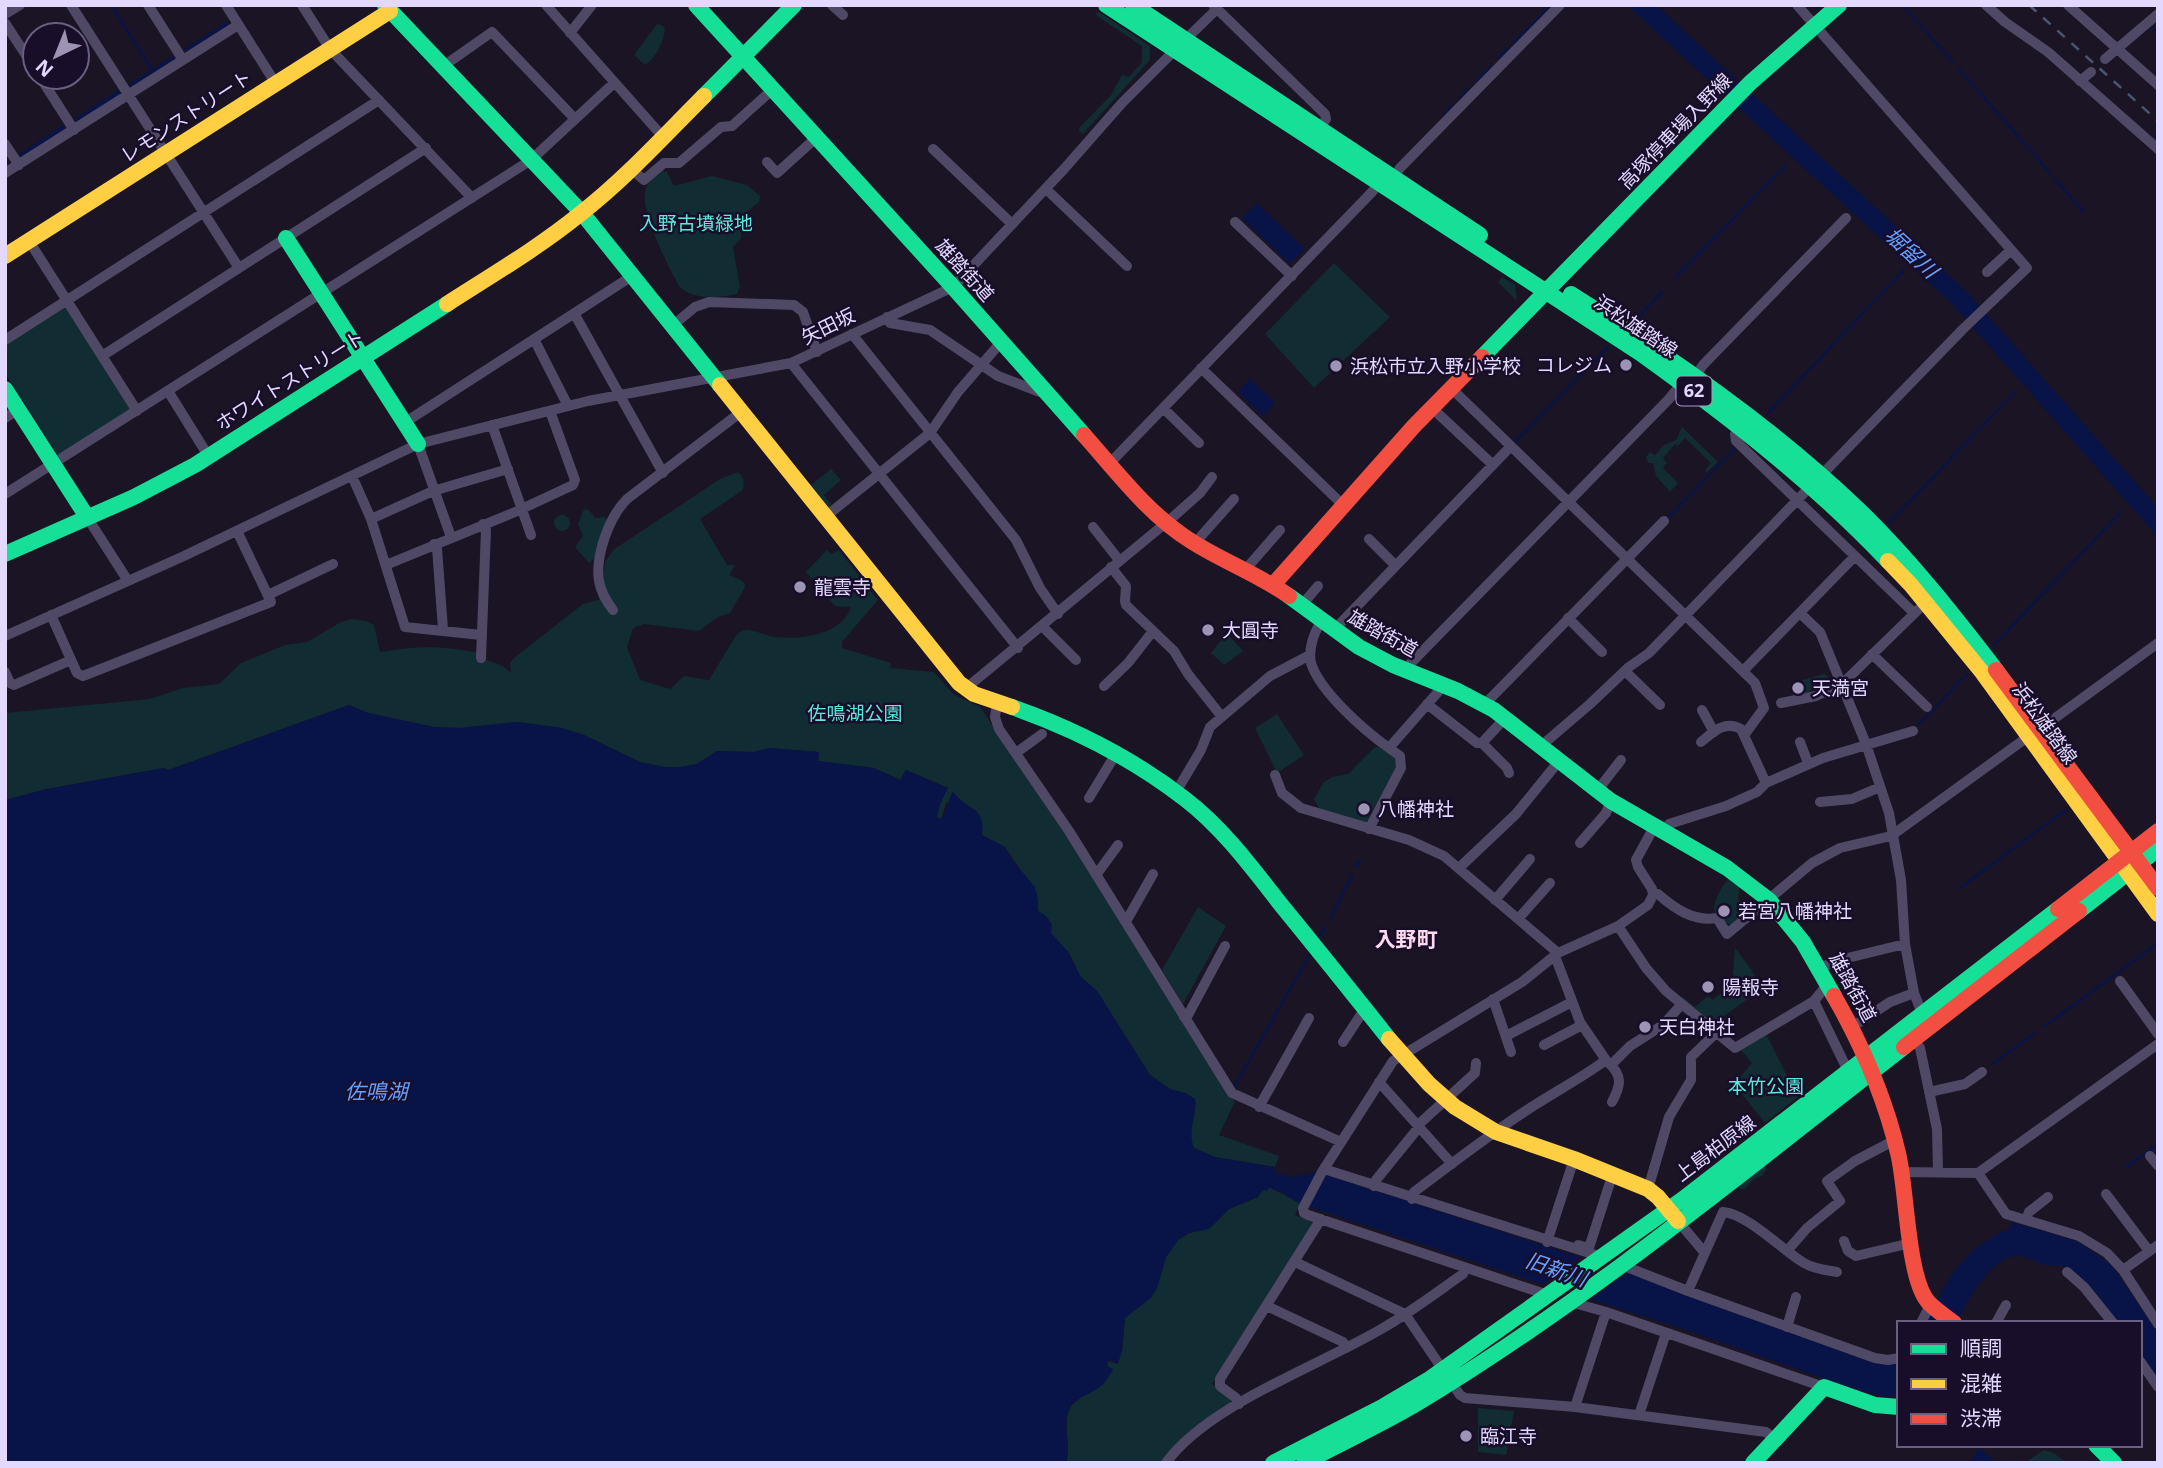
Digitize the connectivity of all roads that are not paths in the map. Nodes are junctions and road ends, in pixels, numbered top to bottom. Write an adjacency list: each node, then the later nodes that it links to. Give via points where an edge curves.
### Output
1 (20, 5): 20 (street)
2 (71, 5): 42 (street)
3 (148, 5): 33 (street)
4 (226, 5): 24 (street)
5 (302, 5): 29 (street)
6 (546, 5): 26 (street)
7 (592, 5): 26 (street)
8 (696, 5): 31 (street, 雄踏街道)
9 (794, 5): 31 (street, ホワイトストリート)
10 (832, 5): 22 (street)
11 (1106, 5): 27 (street, 浜松雄踏線 / 62)
12 (1133, 5): 27 (street, 浜松雄踏線 / 62)
13 (1560, 5): 59 (street)
14 (1797, 5): 25 (street)
15 (1839, 5): 25 (street, 高塚停車場入野線)
16 (1986, 5): 36 (street)
17 (2068, 5): 30 (street)
18 (1218, 7): 27 (street); 45 (street, via 1325,114)
19 (388, 8): 29 (street, レモンストリート); 34 (street)
20 (5, 14)
21 (2158, 14): 30 (street)
22 (843, 15)
23 (5, 23): 28 (street)
24 (238, 25): 33 (street); 38 (street)
25 (1815, 26): 69 (street); 77 (street, 高塚停車場入野線, via 1750,83)
26 (570, 33): 37 (street)
27 (1180, 45): 45 (street, 浜松雄踏線 / 62); 59 (street, 浜松雄踏線 / 62); 60 (street)
28 (21, 48)
29 (330, 49): 38 (street, レモンストリート); 43 (street)
30 (2116, 50): 32 (street); 39 (street)
31 (744, 57): 40 (street, 雄踏街道); 47 (street, ホワイトストリート)
32 (2105, 59)
33 (183, 60): 42 (street)
34 (442, 66): 44 (street, via 492,32); 54 (street)
35 (2091, 72): 36 (street)
36 (2080, 81): 52 (street)
37 (614, 83): 44 (street); 47 (street)
38 (276, 84): 53 (street, レモンストリート)
39 (2158, 85)
40 (773, 89): 48 (street, 雄踏街道); 57 (street, via 732,126 721,127 679,163 664,163 644,180)
41 (49, 91): 46 (street)
42 (128, 95): 46 (street); 53 (street)
43 (379, 100): 50 (street); 62 (street)
44 (575, 119): 54 (street)
45 (1320, 129): 59 (street, 浜松雄踏線 / 62)
46 (74, 130): 56 (street)
47 (663, 137): 57 (street, ホワイトストリート)
48 (817, 137): 55 (street, via 777,173); 76 (street, 雄踏街道)
49 (5, 144): 56 (street)
50 (426, 148): 61 (street); 67 (street)
51 (933, 149): 66 (street)
52 (2158, 149)
53 (166, 154): 62 (street); 68 (street, レモンストリート)
54 (531, 160): 61 (street); 63 (street)
55 (767, 162)
56 (19, 165): 58 (street)
57 (631, 169): 63 (street, ホワイトストリート)
58 (5, 173)
59 (1386, 180): 75 (street); 77 (street, 浜松雄踏線 / 62)
60 (1046, 189): 66 (street); 71 (street)
61 (472, 198): 78 (street)
62 (204, 213): 72 (street); 79 (street)
63 (582, 213): 74 (street); 89 (street, ホワイトストリート)
64 (1846, 218): 94 (street)
65 (1235, 222): 75 (street)
66 (1012, 224): 76 (street)
67 (286, 239): 72 (street); 78 (street)
68 (29, 241): 70 (street, レモンストリート); 79 (street)
69 (2011, 250): 73 (street); 123 (street, via 2027,268)
70 (5, 256)
71 (1127, 266)
72 (239, 268): 88 (street)
73 (1987, 272)
74 (632, 276): 80 (street); 82 (street)
75 (1292, 276): 92 (street)
76 (953, 287): 81 (street, 矢田坂); 86 (street, 雄踏街道)
77 (1551, 288): 94 (street, 浜松雄踏線 / 62); 96 (street, 高塚停車場入野線)
78 (321, 293): 89 (street); 98 (street)
79 (67, 301): 84 (street); 88 (street)
80 (575, 313): 85 (street); 99 (street)
81 (887, 317): 83 (street, 矢田坂); 91 (street, via 890,323 930,330)
82 (672, 326): 87 (street, via 709,302 794,305 803,312); 93 (street)
83 (852, 334): 87 (street, 矢田坂); 110 (street)
84 (5, 340)
85 (534, 340): 100 (street); 107 (street)
86 (1002, 341): 91 (street); 95 (street, 雄踏街道)
87 (817, 352): 90 (street, 矢田坂)
88 (102, 356): 103 (street)
89 (363, 359): 107 (street); 114 (street, ホワイトストリート)
90 (791, 363): 93 (street, 矢田坂); 120 (street)
91 (979, 365): 95 (street, via 1023,387 1040,392); 110 (street)
92 (1201, 368): 101 (street); 129 (street)
93 (713, 378): 99 (street, 矢田坂); 105 (street)
94 (1689, 379): 109 (street, 浜松雄踏線 / 62); 123 (street, 浜松雄踏線 / 62, via 1760,422); 128 (street)
95 (1044, 388): 115 (street, 雄踏街道)
96 (1451, 388): 102 (street, 高塚停車場入野線); 113 (street)
97 (5, 389): 106 (street)
98 (168, 391): 103 (street); 114 (street)
99 (619, 395): 100 (street, 矢田坂); 119 (street)
100 (568, 406): 104 (street, 矢田坂)
101 (1163, 408): 111 (street); 115 (street)
102 (1432, 408): 117 (street); 129 (street, 高塚停車場入野線)
103 (137, 411): 116 (street)
104 (550, 411): 108 (street, 矢田坂); 130 (street, via 575,480)
105 (741, 412): 119 (street); 132 (street)
106 (12, 414): 116 (street)
107 (404, 423): 112 (street)
108 (492, 425): 112 (street, 矢田坂); 118 (street)
109 (1741, 426): 123 (street, 浜松雄踏線 / 62); 127 (street, via 1735,441)
110 (930, 433): 120 (street); 161 (street, via 1016,540)
111 (1199, 443)
112 (418, 444): 121 (street, 矢田坂); 124 (street)
113 (1511, 446): 117 (street); 128 (street)
114 (209, 457): 131 (street, ホワイトストリート)
115 (1110, 463): 135 (street, 雄踏街道)
116 (53, 464): 125 (street); 131 (street)
117 (1493, 465): 151 (street)
118 (508, 470): 124 (street); 130 (street)
119 (663, 474): 159 (street, via 626,499 616,512 600,559 599,581)
120 (879, 474): 132 (street); 172 (street)
121 (352, 476): 133 (street); 139 (street, 矢田坂)
122 (1212, 477): 135 (street)
123 (1816, 480): 127 (street); 158 (street, 浜松雄踏線 / 62); 198 (street, 浜松雄踏線 / 62, via 1871,522 1923,578 1967,632)
124 (433, 491): 133 (street); 141 (street)
125 (5, 494)
126 (1234, 499): 143 (street)
127 (1797, 500): 146 (street); 163 (street)
128 (1569, 502): 147 (street); 182 (street, via 1410,664)
129 (1343, 505): 154 (street, 高塚停車場入野線)
130 (522, 508): 136 (street); 140 (street)
131 (87, 517): 145 (street, ホワイトストリート); 153 (street)
132 (825, 517): 186 (street)
133 (371, 519): 150 (street)
134 (1664, 522): 147 (street)
135 (1166, 523): 143 (street, 雄踏街道); 148 (street)
136 (484, 524): 141 (street); 169 (street)
137 (1093, 527): 148 (street)
138 (1280, 530): 152 (street)
139 (237, 531): 153 (street, 矢田坂); 156 (street)
140 (531, 535)
141 (450, 537): 144 (street)
142 (1369, 539): 151 (street)
143 (1195, 543): 152 (street, 雄踏街道)
144 (434, 544): 150 (street); 167 (street)
145 (5, 554)
146 (1855, 556): 158 (street); 160 (street)
147 (1627, 559): 163 (street); 164 (street)
148 (1115, 563): 161 (street); 168 (street, via 1126,586 1126,605)
149 (333, 564): 156 (street)
150 (386, 565): 167 (street, via 405,627)
151 (1395, 565): 165 (street)
152 (1245, 570): 154 (street, 雄踏街道)
153 (128, 581): 162 (street, 矢田坂)
154 (1273, 585): 157 (street, 雄踏街道)
155 (1318, 586): 157 (street)
156 (268, 595): 177 (street, via 271,602 83,676)
157 (1301, 606): 165 (street, 雄踏街道)
158 (1920, 608): 174 (street); 198 (street, 浜松雄踏線 / 62, via 1965,650)
159 (613, 610)
160 (1800, 612): 180 (street); 184 (street, via 1820,632)
161 (1058, 614): 166 (street)
162 (51, 615): 170 (street, 矢田坂); 177 (street)
163 (1685, 615): 179 (street); 180 (street)
164 (1568, 618): 173 (street); 190 (street)
165 (1328, 625): 175 (street, via 1316,628); 182 (street, 雄踏街道, via 1370,654)
166 (1043, 627): 172 (street); 178 (street)
167 (443, 629): 169 (street)
168 (1153, 631): 185 (street); 194 (street, via 1174,651)
169 (481, 635): 176 (street)
170 (5, 636)
171 (2158, 643): 198 (street)
172 (1018, 648): 186 (street)
173 (1602, 652)
174 (1872, 654): 184 (street); 192 (street)
175 (1310, 655): 194 (street, via 1270,676); 206 (street, via 1315,671 1340,705)
176 (481, 658)
177 (71, 660): 181 (street, via 14,685)
178 (1076, 660)
179 (1625, 671): 191 (street); 205 (street)
180 (1743, 671): 200 (street, via 1755,683 1764,708)
181 (5, 672)
182 (1408, 672): 183 (street, 雄踏街道)
183 (1441, 685): 189 (street); 190 (street, 雄踏街道)
184 (1841, 685): 188 (street); 204 (street)
185 (1104, 686)
186 (965, 689): 187 (street)
187 (997, 703): 207 (street, via 1059,724); 208 (street, via 996,723)
188 (1781, 703)
189 (1427, 704): 203 (street); 206 (street)
190 (1485, 704): 195 (street, 雄踏街道)
191 (1660, 705)
192 (1927, 706)
193 (1702, 710): 196 (street)
194 (1222, 717): 217 (street, via 1206,733)
195 (1506, 717): 203 (street); 205 (street, 雄踏街道)
196 (1714, 732): 200 (street, via 1729,725); 201 (street)
197 (1913, 732): 204 (street)
198 (2034, 733): 224 (street); 229 (street, 浜松雄踏線 / 62)
199 (1042, 734): 208 (street)
200 (1745, 734): 214 (street)
201 (1701, 742)
202 (1800, 742): 211 (street)
203 (1482, 743): 212 (street)
204 (1866, 744): 211 (street); 215 (street)
205 (1541, 746): 210 (street, 雄踏街道)
206 (1389, 748): 221 (street, via 1400,756 1401,768)
207 (1117, 752): 217 (street); 218 (street)
208 (1016, 753): 232 (street)
209 (1621, 760): 216 (street)
210 (1559, 761): 216 (street, 雄踏街道); 230 (street, via 1517,814)
211 (1808, 763): 214 (street)
212 (1509, 773)
213 (1275, 775): 221 (street, via 1294,804)
214 (1766, 783): 222 (street, via 1726,806)
215 (1880, 788): 220 (street, via 1852,799); 224 (street)
216 (1597, 791): 219 (street, 雄踏街道)
217 (1176, 792): 253 (street, via 1233,845)
218 (1089, 798)
219 (1611, 801): 222 (street, 雄踏街道); 225 (street)
220 (1820, 802)
221 (1369, 829): 230 (street, via 1409,839)
222 (1659, 830): 235 (street, via 1636,860); 237 (street, 雄踏街道, via 1727,868)
223 (2158, 831): 229 (street, 上島柏原線)
224 (1891, 836): 237 (street, via 1851,844 1821,857); 242 (street, via 1901,880)
225 (1580, 843)
226 (1118, 845): 232 (street)
227 (2158, 849): 229 (street, 上島柏原線)
228 (1530, 859): 236 (street)
229 (2130, 863): 234 (street, 浜松雄踏線 / 62); 238 (street, 浜松雄踏線 / 62); 254 (street, 上島柏原線); 262 (street, 上島柏原線)
230 (1459, 868): 236 (street)
231 (1153, 874): 240 (street)
232 (1096, 875): 240 (street)
233 (1550, 883): 239 (street)
234 (2158, 888)
235 (1653, 895): 237 (street, via 1698,919 1717,918 1727,934); 241 (street, via 1640,912)
236 (1495, 900): 239 (street)
237 (1769, 900): 245 (street, 雄踏街道)
238 (2158, 914)
239 (1518, 919): 244 (street)
240 (1124, 920): 255 (street)
241 (1618, 926): 244 (street); 252 (street, via 1652,976)
242 (1905, 944): 245 (street); 248 (street)
243 (1225, 946): 255 (street)
244 (1556, 955): 249 (street); 251 (street)
245 (1819, 969): 247 (street, 雄踏街道)
246 (2120, 981): 260 (street)
247 (1827, 985): 250 (street); 258 (street, 雄踏街道)
248 (1914, 993): 254 (street); 258 (street, via 1890,1002)
249 (1493, 999): 261 (street); 267 (street)
250 (1814, 1001): 259 (street, via 1735,1048); 272 (street)
251 (1572, 1002): 257 (street); 261 (street)
252 (1681, 1005): 259 (street); 269 (street)
253 (1366, 1011): 263 (street); 267 (street)
254 (1923, 1016): 270 (street, 上島柏原線)
255 (1184, 1017): 277 (street, via 1232,1093)
256 (1309, 1018): 277 (street)
257 (1582, 1025): 265 (street); 269 (street)
258 (1852, 1027): 270 (street, 雄踏街道)
259 (1716, 1033): 292 (street, via 1691,1057 1691,1080 1669,1117)
260 (2158, 1034)
261 (1506, 1036): 266 (street)
262 (1914, 1040): 270 (street, 上島柏原線); 274 (street, via 1920,1048)
263 (1343, 1042)
264 (2158, 1044): 290 (street)
265 (1544, 1045)
266 (1511, 1052)
267 (1402, 1055): 273 (street); 275 (street)
268 (1476, 1063): 275 (street, via 1475,1073)
269 (1609, 1063): 276 (street, via 1620,1081); 279 (street)
270 (1869, 1066): 272 (street, 上島柏原線); 280 (street, 雄踏街道); 296 (street, 上島柏原線)
271 (1982, 1072): 274 (street, via 1965,1084)
272 (1849, 1073): 296 (street, 上島柏原線)
273 (1379, 1082): 278 (street); 281 (street)
274 (1929, 1092): 287 (street, via 1937,1129)
275 (1446, 1100): 278 (street); 279 (street)
276 (1612, 1102)
277 (1259, 1107): 281 (street)
278 (1418, 1126): 284 (street); 291 (street)
279 (1496, 1132): 283 (street); 284 (street)
280 (1895, 1140): 288 (street, 雄踏街道); 303 (street, via 1827,1181 1840,1201)
281 (1341, 1142): 286 (street)
282 (2150, 1156): 285 (street)
283 (1574, 1158): 289 (street); 299 (street)
284 (1452, 1164): 295 (street, via 1414,1192)
285 (2158, 1166)
286 (1323, 1171): 291 (street); 297 (street, via 1303,1210)
287 (1938, 1171): 288 (street); 290 (street)
288 (1902, 1172): 301 (street, 雄踏街道)
289 (1613, 1173): 292 (street); 299 (street, via 1589,1248)
290 (1978, 1174): 298 (street, via 2006,1214)
291 (1374, 1186): 295 (street)
292 (1648, 1189): 296 (street)
293 (2106, 1194): 302 (street)
294 (2048, 1197): 298 (street)
295 (1412, 1199): 299 (street)
296 (1673, 1215): 304 (street); 306 (street, 上島柏原線)
297 (1321, 1219): 305 (street); 307 (street)
298 (2026, 1220): 308 (street, via 2089,1241)
299 (1548, 1239): 306 (street)
300 (1844, 1241): 301 (street, via 1856,1256)
301 (1911, 1243): 315 (street, 雄踏街道, via 1917,1283)
302 (2153, 1248): 308 (street)
303 (1787, 1251): 304 (street, via 1756,1228 1723,1212); 309 (street, via 1811,1267)
304 (1704, 1252): 311 (street)
305 (1294, 1262): 314 (street); 318 (street)
306 (1609, 1262): 311 (street); 312 (street, 上島柏原線)
307 (1465, 1268): 312 (street); 318 (street, via 1463,1274)
308 (2123, 1270): 323 (street)
309 (1837, 1272)
310 (2067, 1272): 322 (street)
311 (1688, 1292): 324 (street)
312 (1560, 1296): 317 (street); 329 (street, 上島柏原線)
313 (1796, 1297): 324 (street)
314 (1267, 1306): 326 (street, via 1343,1342); 332 (street, via 1220,1379 1220,1387)
315 (1931, 1306): 319 (street); 320 (street, 雄踏街道)
316 (2006, 1306): 321 (street)
317 (1606, 1312): 325 (street); 333 (street)
318 (1405, 1314): 326 (street); 329 (street)
319 (1922, 1321)
320 (1951, 1321)
321 (1997, 1321)
322 (2111, 1321)
323 (2158, 1324)
324 (1787, 1327): 327 (street, via 1875,1358)
325 (1666, 1333): 330 (street); 335 (street)
326 (1346, 1348): 332 (street)
327 (1897, 1358)
328 (2142, 1365): 331 (street)
329 (1447, 1376): 333 (street, via 1465,1398); 339 (street, 上島柏原線); 340 (street, 上島柏原線, via 1388,1420)
330 (1824, 1387): 334 (street, via 1875,1405); 336 (street)
331 (2158, 1387)
332 (1240, 1404): 338 (street, via 1189,1437)
333 (1575, 1407): 335 (street)
334 (1897, 1407)
335 (1639, 1416): 336 (street, via 1766,1432)
336 (1775, 1440): 341 (street)
337 (2098, 1447): 342 (street)
338 (1166, 1463)
339 (1273, 1463)
340 (1304, 1463)
341 (1753, 1463)
342 (2114, 1463)

